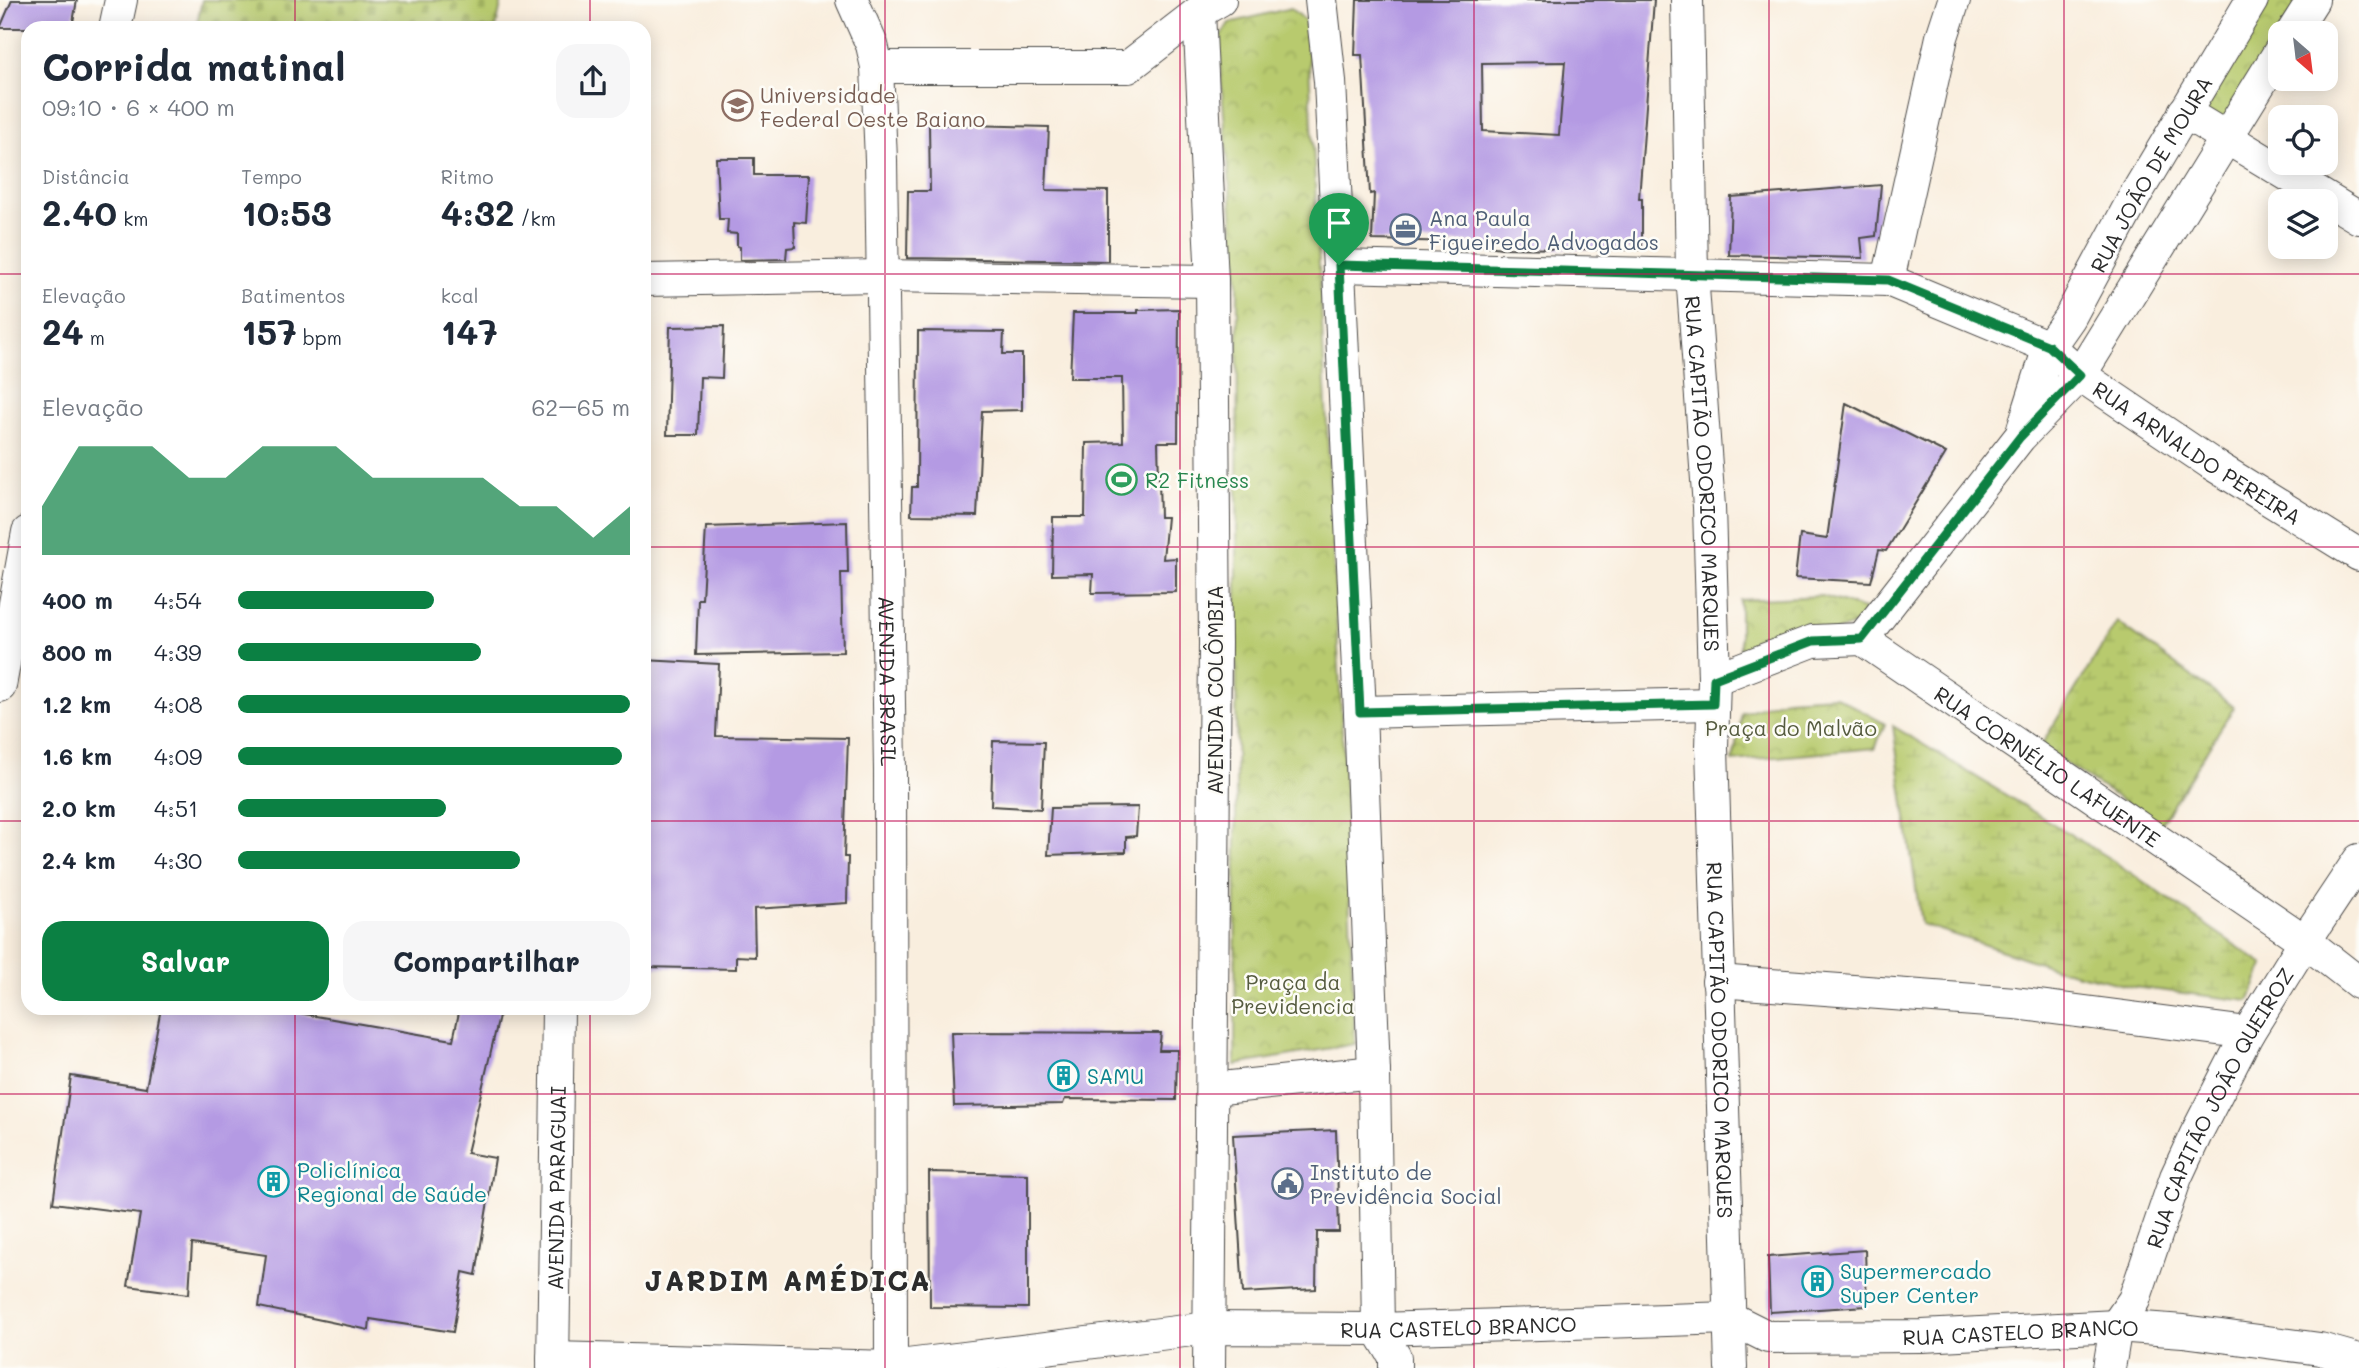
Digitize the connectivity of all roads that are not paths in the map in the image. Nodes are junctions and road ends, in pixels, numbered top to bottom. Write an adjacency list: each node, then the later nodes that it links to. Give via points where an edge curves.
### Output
1 (121, 0): 9 (street)
2 (852, 0): 11 (street, AVENIDA BRASIL)
3 (1321, 0): 16 (street, via 1331,81)
4 (1687, 0): 17 (street, RUA CAPITÃO ODORICO MARQUES)
5 (1954, 0): 20 (street)
6 (2252, 0): 13 (street, RUA JOÃO DE MOURA)
7 (2313, 0): 10 (street)
8 (1210, 6): 11 (street, via 1128,67); 21 (street, AVENIDA COLÔMBIA)
9 (117, 21)
10 (2300, 21)
11 (877, 66): 18 (street, AVENIDA BRASIL)
12 (2268, 70): 14 (street, RUA JOÃO DE MOURA)
13 (2184, 112): 14 (street); 22 (street, RUA JOÃO DE MOURA, via 2070,317)
14 (2226, 137): 15 (street); 23 (street, RUA JOÃO DE MOURA)
15 (2359, 218)
16 (1339, 265): 17 (street, RUA ARNALDO PEREIRA); 30 (street)
17 (1692, 274): 20 (street, RUA ARNALDO PEREIRA); 29 (street, RUA CAPITÃO ODORICO MARQUES, via 1709,507)
18 (882, 276): 19 (street); 21 (street); 45 (street, AVENIDA BRASIL, via 890,771)
19 (651, 280)
20 (1888, 280): 22 (street, RUA ARNALDO PEREIRA)
21 (1212, 281): 38 (street, AVENIDA COLÔMBIA)
22 (2049, 346): 23 (street, RUA ARNALDO PEREIRA); 24 (street, RUA JOÃO DE MOURA)
23 (2080, 375): 24 (street, RUA JOÃO DE MOURA); 25 (street, RUA ARNALDO PEREIRA)
24 (2020, 437): 27 (street)
25 (2359, 555)
26 (21, 570): 28 (street)
27 (1862, 639): 29 (street, via 1813,641); 32 (street, RUA CORNÉLIO LAFUENTE)
28 (0, 686)
29 (1714, 692): 30 (street); 33 (street, RUA CAPITÃO ODORICO MARQUES)
30 (1360, 712): 37 (street)
31 (2359, 860): 32 (street, RUA CAPITÃO JOÃO QUEIROZ)
32 (2305, 941): 34 (street, RUA CORNÉLIO LAFUENTE); 36 (street, RUA CAPITÃO JOÃO QUEIROZ)
33 (1718, 981): 36 (street, via 2015,1003); 39 (street, RUA CAPITÃO ODORICO MARQUES)
34 (2359, 983)
35 (558, 1015): 44 (street, AVENIDA PARAGUAI)
36 (2248, 1033): 40 (street, RUA CAPITÃO JOÃO QUEIROZ, via 2176,1177 2134,1300)
37 (1374, 1072): 38 (street); 42 (street)
38 (1212, 1090): 41 (street, AVENIDA COLÔMBIA)
39 (1730, 1318): 40 (street, RUA CASTELO BRANCO, via 1768,1337 1922,1336); 42 (street, RUA CASTELO BRANCO); 48 (street, RUA CAPITÃO ODORICO MARQUES)
40 (2116, 1326): 43 (street, RUA CASTELO BRANCO, via 2306,1347); 49 (street, RUA CAPITÃO JOÃO QUEIROZ)
41 (1209, 1328): 42 (street, RUA CASTELO BRANCO); 45 (street, RUA CASTELO BRANCO); 46 (street, AVENIDA COLÔMBIA)
42 (1378, 1329): 47 (street, via 1395,1357)
43 (2359, 1360)
44 (553, 1363): 45 (street, RUA CASTELO BRANCO)
45 (891, 1367)
46 (1209, 1368)
47 (1395, 1368)
48 (1731, 1368)
49 (2109, 1368)

